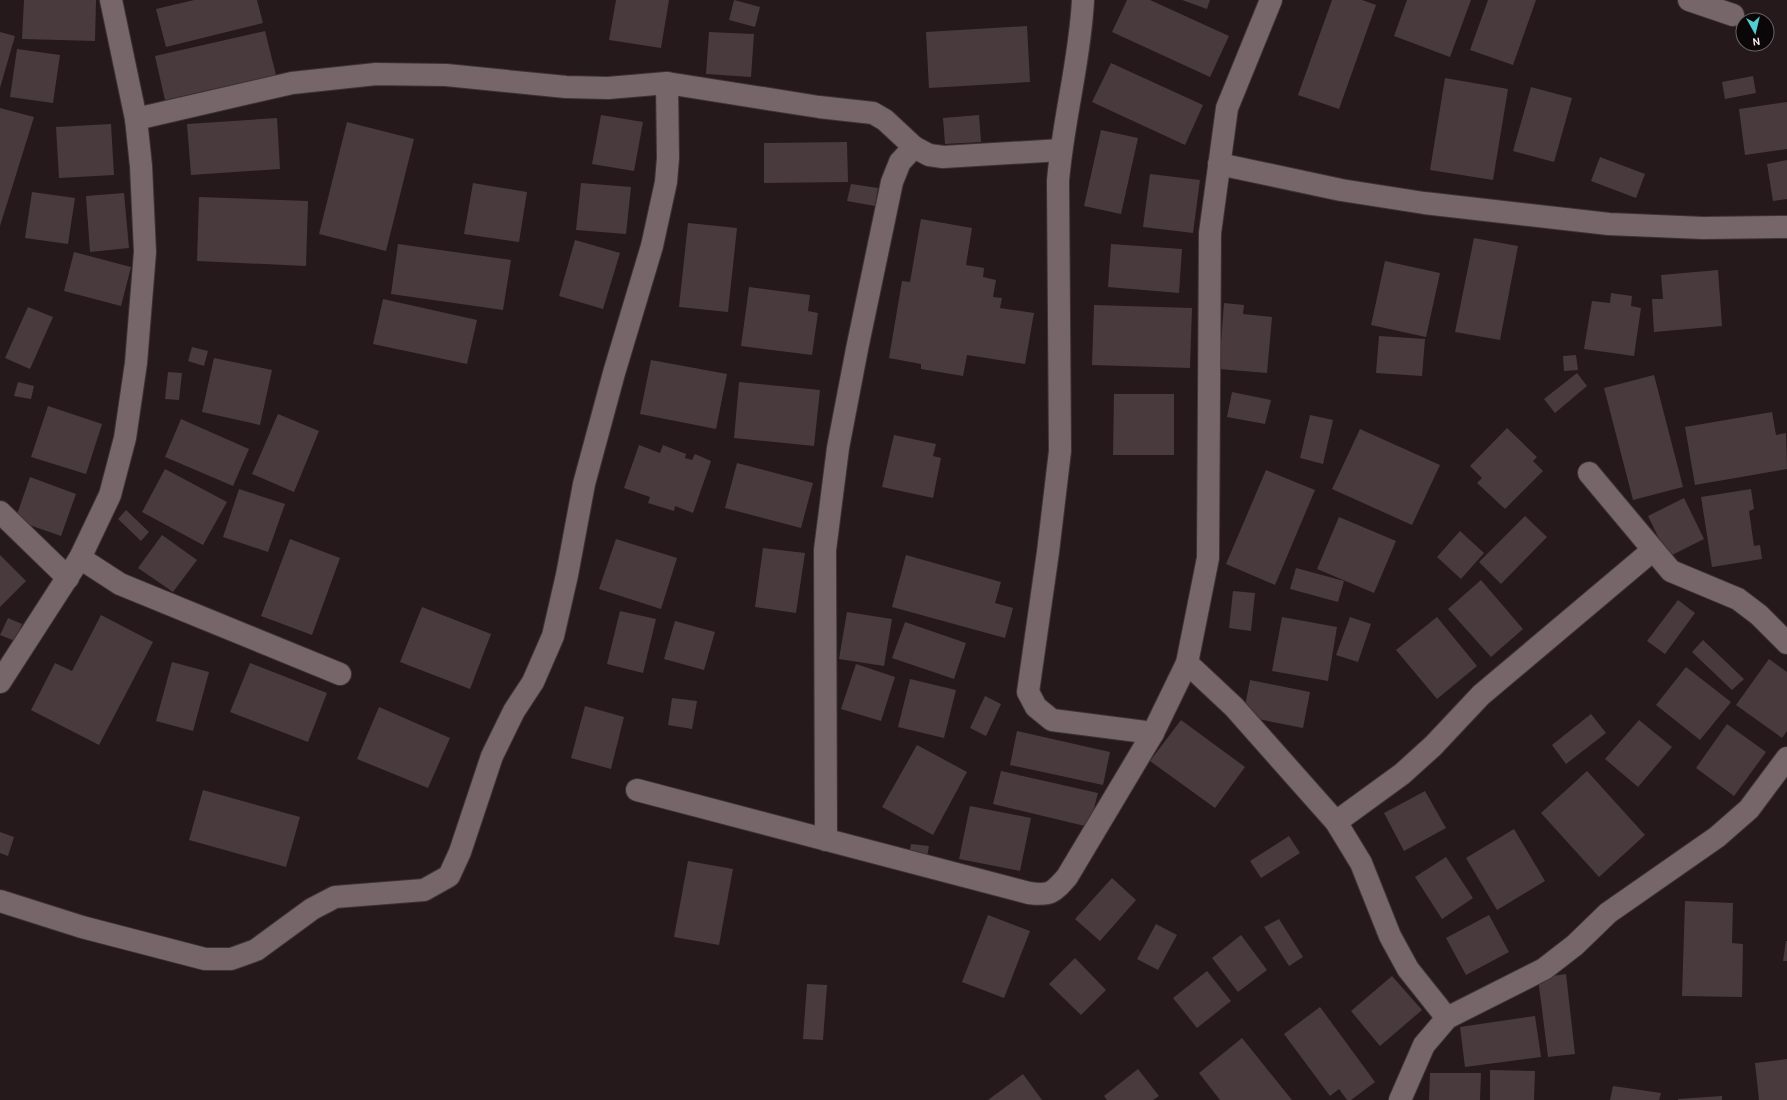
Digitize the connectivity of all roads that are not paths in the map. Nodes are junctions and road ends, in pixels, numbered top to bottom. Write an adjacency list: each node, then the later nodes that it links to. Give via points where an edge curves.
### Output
1 (112, 0): 7 (street)
2 (1083, 0): 9 (street, via 1082,27)
3 (1270, 0): 10 (street, via 1227,108)
4 (1689, 0): 5 (street)
5 (1733, 15)
6 (666, 83): 7 (street, via 608,88 566,88 446,75 376,74 292,83); 8 (street, via 873,113 885,120); 26 (street, via 666,182 652,246 584,484 553,636 533,682 514,711 492,756 460,852 449,876 424,890 335,897 312,908 256,950 231,959 205,959 82,927)
7 (136, 119): 15 (street, via 145,252 136,363 125,438 110,496)
8 (914, 147): 9 (street, via 929,155 943,157); 25 (street, via 900,162 892,182 838,448 825,550)
9 (1061, 150): 21 (street, via 1058,181 1060,451 1028,692 1036,707 1052,720)
10 (1219, 164): 11 (street, via 1341,190 1424,203 1609,224 1703,228); 18 (street, via 1210,233 1208,558)
11 (1787, 227)
12 (1589, 473): 14 (street)
13 (0, 512): 16 (street)
14 (1653, 550): 17 (street, via 1671,571 1738,599 1759,615); 24 (street, via 1482,695 1402,774)
15 (80, 558): 16 (street); 19 (street, via 120,584)
16 (68, 578): 20 (street)
17 (1787, 643)
18 (1187, 663): 21 (street); 24 (street, via 1234,707)
19 (340, 674)
20 (0, 682)
21 (1153, 733): 25 (street, via 1067,877 1056,889 1045,895)
22 (1787, 758): 27 (street, via 1749,809 1717,837 1608,913 1575,945 1544,969)
23 (637, 790): 25 (street)
24 (1336, 822): 27 (street, via 1361,863 1390,936 1408,969)
25 (826, 840)
26 (0, 901)
27 (1447, 1018): 28 (street, via 1424,1045)
28 (1400, 1100)

